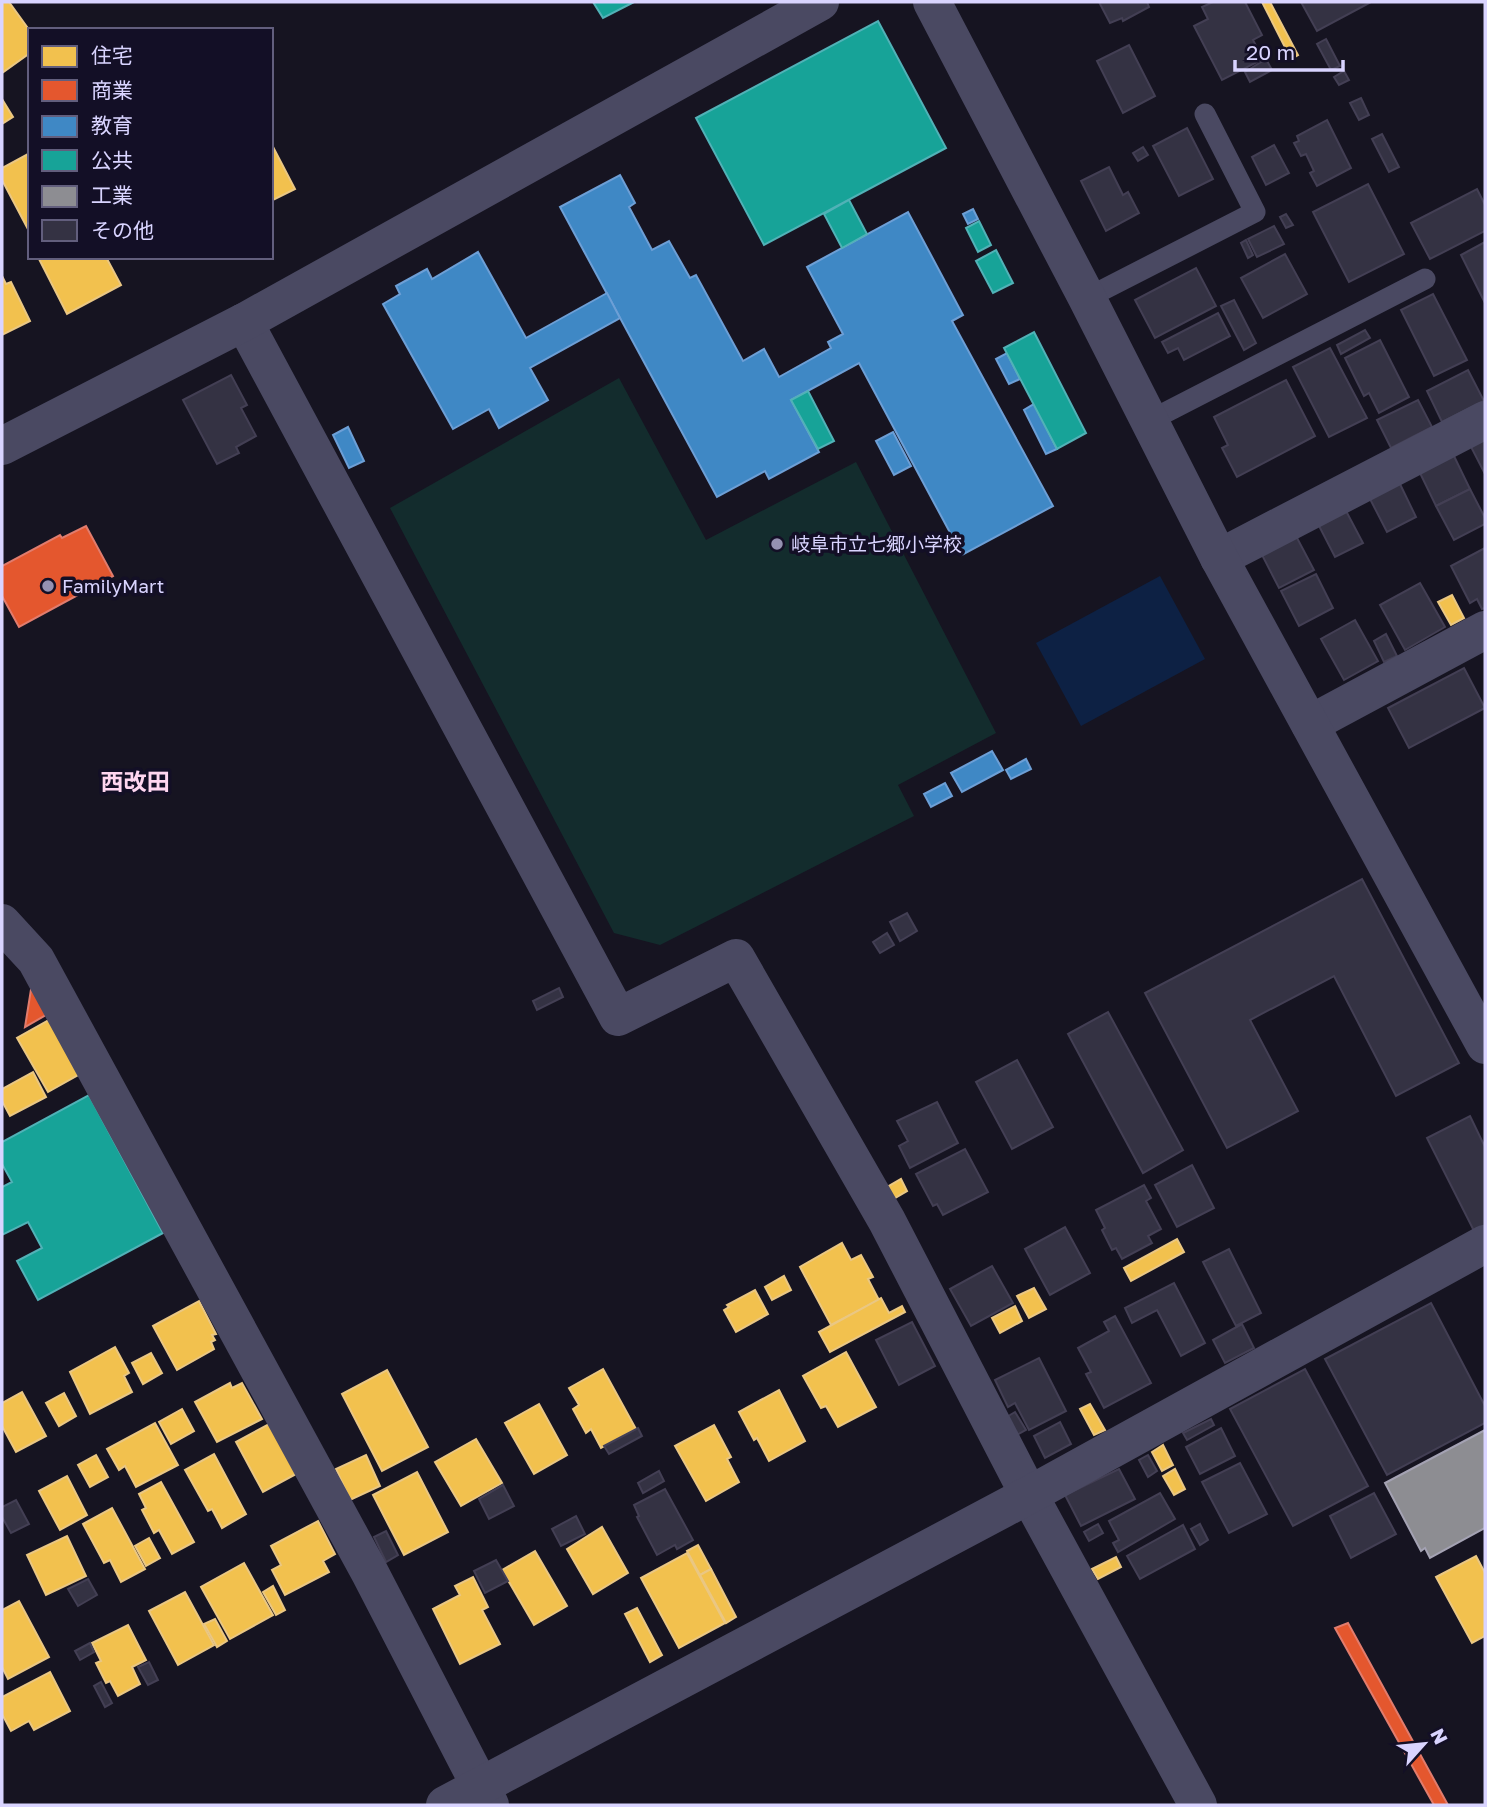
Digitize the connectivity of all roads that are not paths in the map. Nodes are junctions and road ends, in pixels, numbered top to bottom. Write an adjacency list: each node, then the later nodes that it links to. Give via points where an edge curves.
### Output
1 (820, 2): 6 (street)
2 (932, 2): 5 (street)
3 (1205, 114): 5 (lane, via 1255,212)
4 (1425, 279): 8 (lane)
5 (1087, 299): 8 (street)
6 (244, 322): 9 (street); 16 (street, via 618,1017 736,958 887,1221)
7 (1485, 420): 10 (street)
8 (1149, 421): 10 (street)
9 (2, 446)
10 (1219, 558): 12 (street)
11 (1485, 631): 12 (street)
12 (1310, 724): 14 (street)
13 (2, 923): 17 (street, via 36,960 370,1573)
14 (1485, 1045)
15 (1485, 1244): 16 (street)
16 (1029, 1495): 17 (street); 19 (street)
17 (485, 1796): 18 (street)
18 (445, 1805)
19 (1198, 1805)

